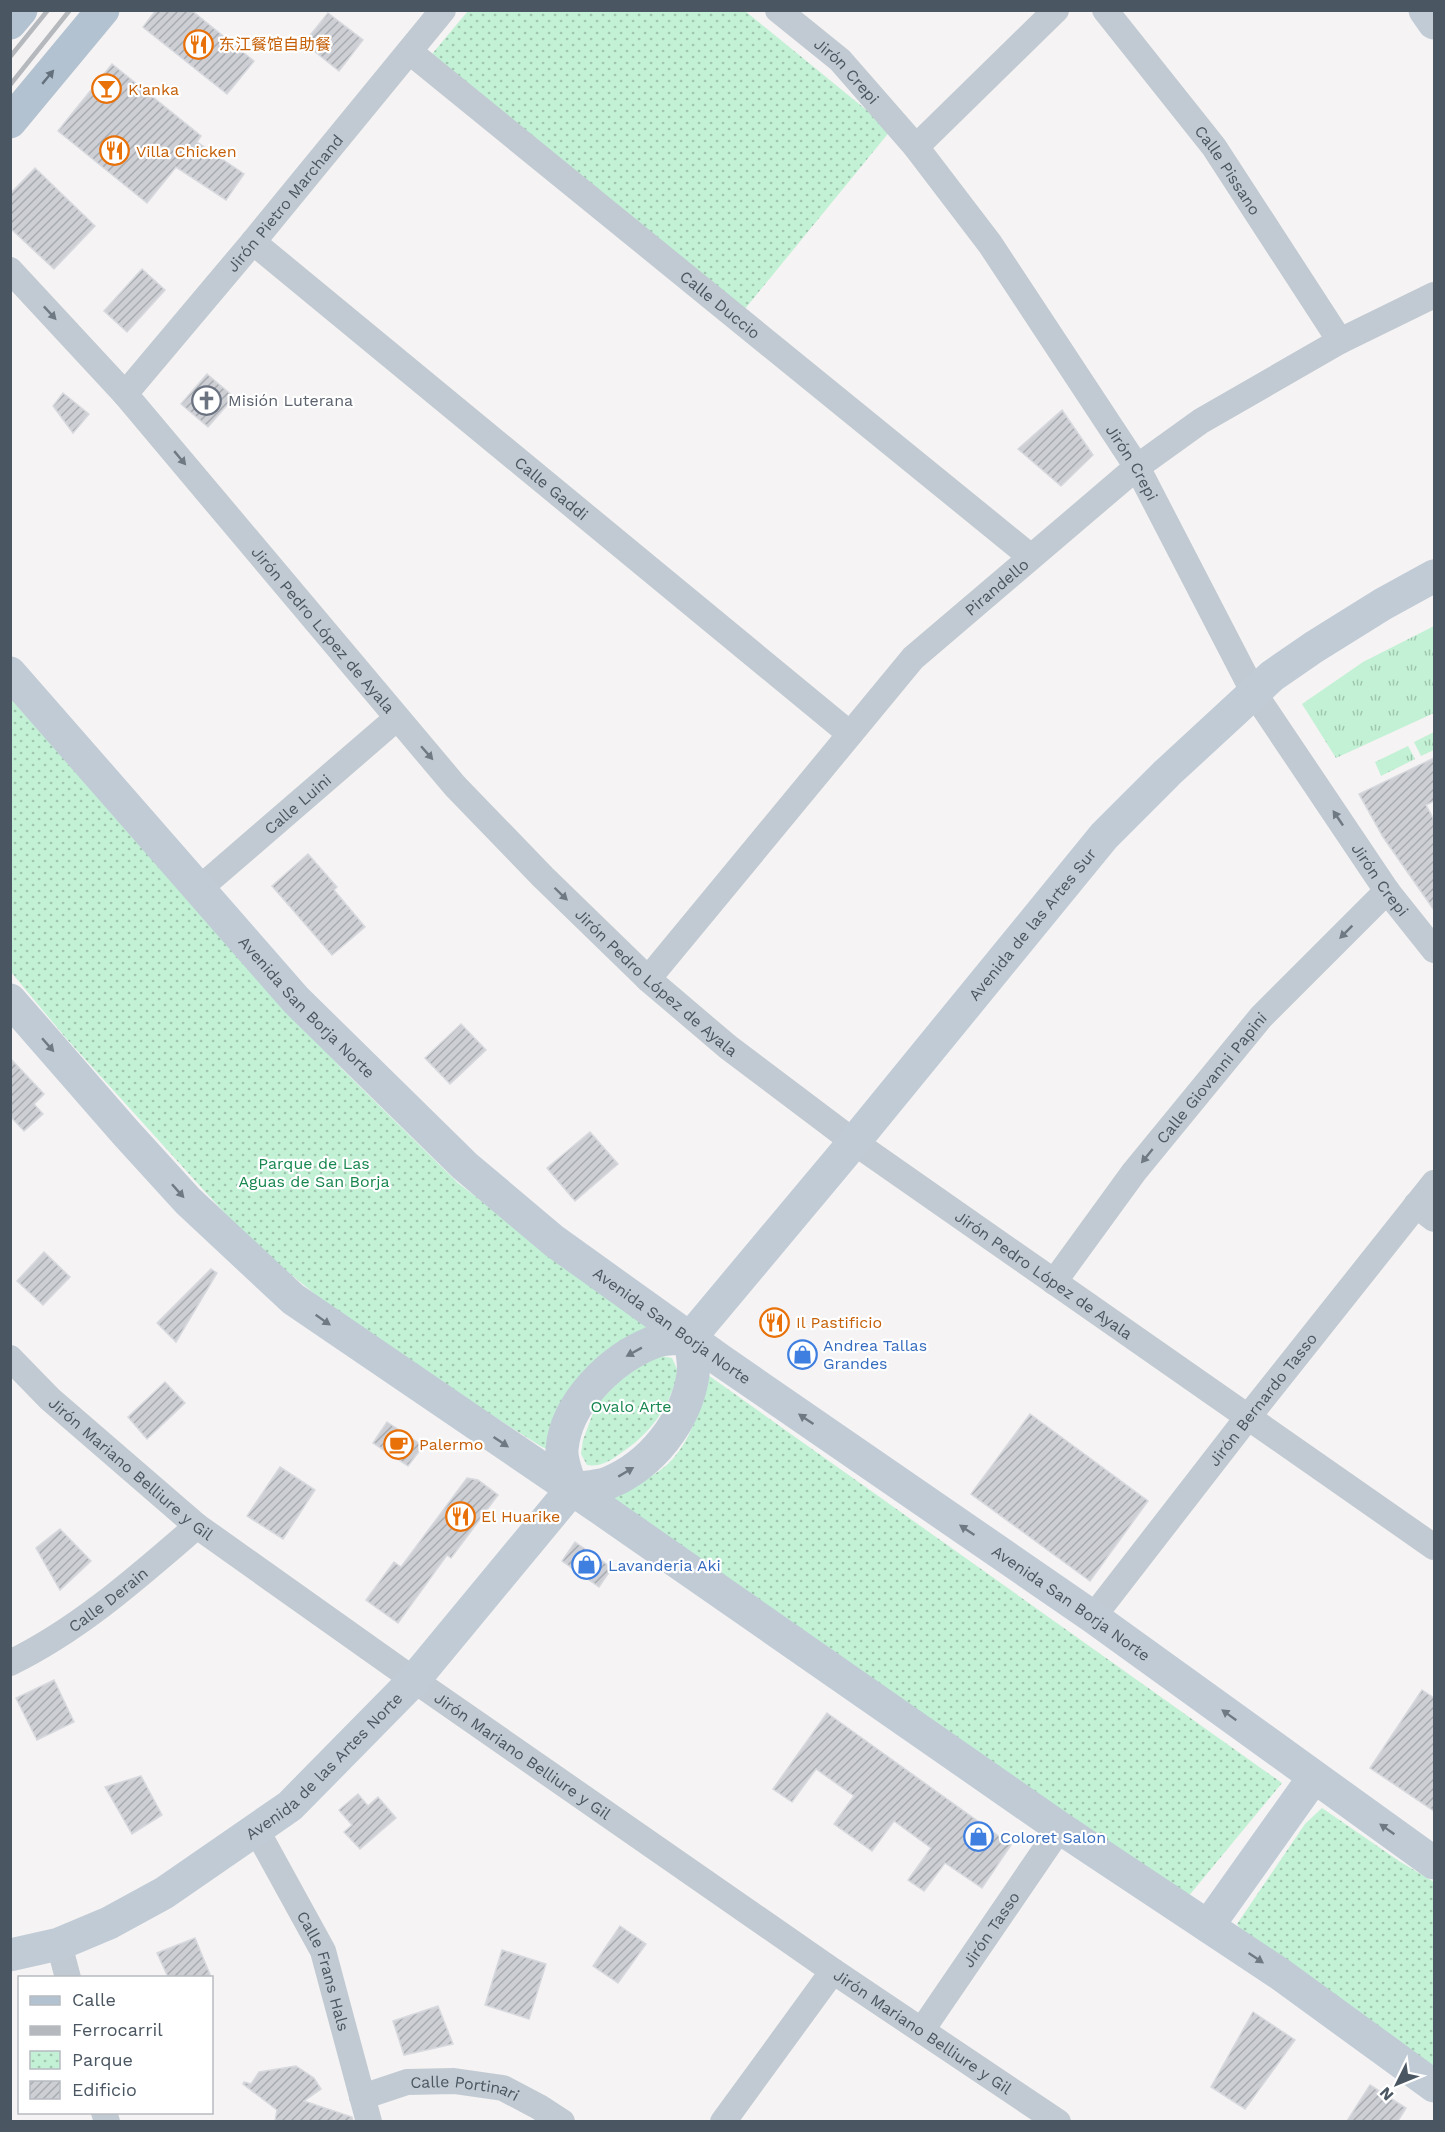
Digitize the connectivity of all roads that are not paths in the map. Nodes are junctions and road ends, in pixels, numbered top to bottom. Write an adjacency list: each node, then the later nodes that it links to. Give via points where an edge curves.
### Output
1 (21, 10): 8 (main road)
2 (103, 10): 11 (main road, one-way to 2)
3 (443, 10): 10 (street, Jirón Pietro Marchand)
4 (778, 10): 12 (street, Jirón Crepi, via 840,60)
5 (1056, 10): 12 (street)
6 (1105, 10): 16 (street, Calle Pissano, via 1214,147)
7 (1425, 10): 9 (main road)
8 (10, 23)
9 (1434, 23)
10 (410, 52): 13 (street, Jirón Pietro Marchand); 19 (street, Calle Duccio)
11 (10, 122)
12 (916, 147): 18 (street, Jirón Crepi, via 990,244)
13 (253, 242): 17 (street, Jirón Pietro Marchand); 24 (street, Calle Gaddi)
14 (10, 270): 17 (street, Jirón Pedro López de Ayala, one-way to 17)
15 (1434, 295): 16 (street, Pirandello)
16 (1340, 341): 18 (street, Pirandello, via 1201,421)
17 (125, 394): 23 (street, Jirón Pedro López de Ayala, one-way to 23)
18 (1137, 467): 19 (street, Pirandello); 22 (street, Jirón Crepi)
19 (1031, 557): 24 (street, Pirandello, via 913,658)
20 (1434, 576): 22 (main road, Avenida de las Artes Sur, via 1314,647)
21 (10, 673): 25 (main road, Avenida San Borja Norte)
22 (1254, 693): 26 (street, Jirón Crepi, one-way to 22); 30 (main road, Avenida de las Artes Sur, via 1104,836)
23 (397, 718): 25 (street, Calle Luini); 28 (street, Jirón Pedro López de Ayala, one-way to 28, via 543,877)
24 (850, 734): 28 (street, Pirandello)
25 (199, 889): 34 (main road, Avenida San Borja Norte, via 296,1000 465,1166 554,1241)
26 (1387, 891): 27 (street, Jirón Crepi); 33 (street, Calle Giovanni Papini, one-way to 33, via 1261,1017 1134,1172)
27 (1434, 950)
28 (648, 979): 30 (street, Jirón Pedro López de Ayala, via 728,1047)
29 (10, 1000): 37 (main road, one-way to 37, via 188,1202 293,1299)
30 (854, 1142): 33 (street, Jirón Pedro López de Ayala); 34 (main road, Avenida de las Artes Sur)
31 (1434, 1183): 32 (street, Jirón Bernardo Tasso)
32 (1425, 1212): 36 (street, Jirón Bernardo Tasso)
33 (1054, 1282): 36 (street, Jirón Pedro López de Ayala)
34 (690, 1338): 37 (main road, one-way to 34, via 607,1484 638,1465 664,1441 678,1420 693,1373); 37 (main road, one-way to 37, via 645,1346 612,1365 594,1384 576,1408 562,1451); 40 (main road, Avenida San Borja Norte, one-way to 34)
35 (10, 1358): 38 (street, Jirón Mariano Belliure y Gil, via 50,1399)
36 (1248, 1417): 39 (street, Jirón Pedro López de Ayala); 40 (street, Jirón Bernardo Tasso)
37 (572, 1489): 42 (main road, Avenida de las Artes Norte); 44 (main road)
38 (197, 1526): 41 (street, Calle Derain, via 82,1620); 42 (street, Jirón Mariano Belliure y Gil)
39 (1434, 1547)
40 (1093, 1617): 43 (main road, Avenida San Borja Norte, one-way to 40)
41 (10, 1663)
42 (414, 1680): 45 (main road, Avenida de las Artes Norte, via 290,1806); 50 (street, Jirón Mariano Belliure y Gil)
43 (1314, 1777): 46 (main road, Avenida San Borja Norte, one-way to 43); 47 (main road)
44 (1060, 1828): 47 (main road); 52 (street, Jirón Tasso)
45 (256, 1831): 48 (main road, Avenida de las Artes Norte, via 164,1893); 54 (street, Calle Frans Hals, via 323,1951)
46 (1434, 1863)
47 (1208, 1926): 53 (main road, one-way to 53)
48 (59, 1944): 49 (main road, Avenida de las Artes Norte); 51 (street)
49 (10, 1955)
50 (833, 1971): 52 (street, Jirón Mariano Belliure y Gil); 57 (street)
51 (69, 1976)
52 (922, 2030): 58 (street, Jirón Mariano Belliure y Gil)
53 (1434, 2086)
54 (362, 2097): 55 (street, Calle Frans Hals); 56 (street, Calle Portinari, via 407,2082 454,2081 503,2088)
55 (369, 2121)
56 (562, 2121)
57 (723, 2121)
58 (1058, 2121)

